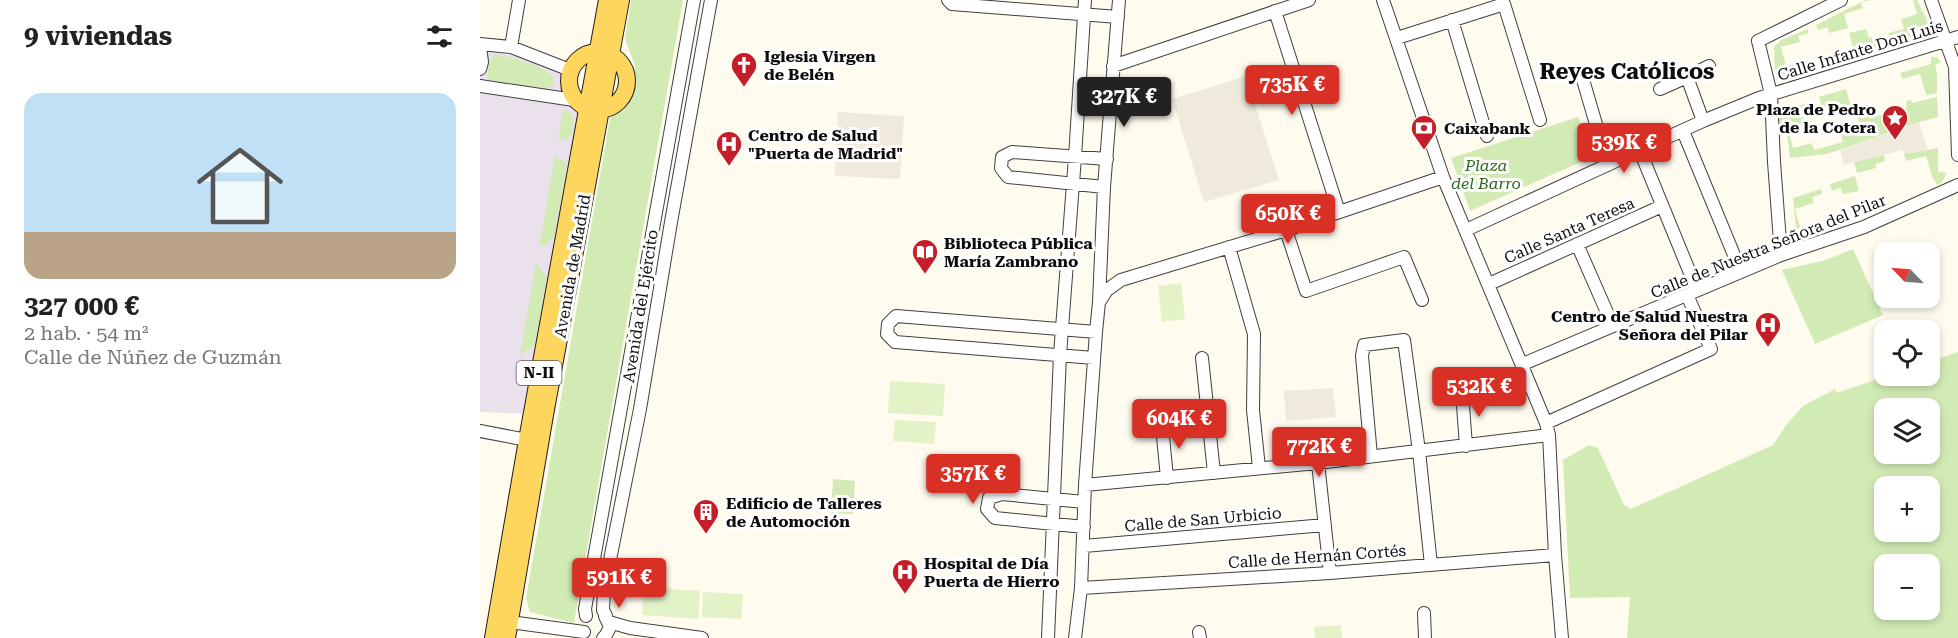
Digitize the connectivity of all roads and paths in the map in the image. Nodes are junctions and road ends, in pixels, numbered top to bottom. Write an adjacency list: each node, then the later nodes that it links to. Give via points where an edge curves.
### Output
1 (519, 0): 20 (street)
2 (607, 0): 21 (main road, Avenida de Madrid / N-II)
3 (621, 0): 21 (main road, Avenida de Madrid / N-II)
4 (694, 0): 91 (street, Avenida del Ejército)
5 (711, 0): 92 (street, Avenida del Ejército, via 640,409 604,590 603,610)
6 (948, 0): 14 (street, via 952,4)
7 (1085, 0): 14 (street)
8 (1119, 0): 15 (street)
9 (1309, 0): 13 (street)
10 (1383, 0): 17 (street)
11 (1841, 0): 30 (street, via 1758,41)
12 (1931, 0): 18 (street)
13 (1275, 11): 22 (street); 47 (street)
14 (1083, 14): 15 (street); 39 (street)
15 (1118, 16): 22 (street)
16 (1452, 20): 17 (street); 33 (street, via 1504,4); 36 (street)
17 (1397, 38): 42 (street)
18 (1953, 39): 30 (street, Calle Infante Don Luis); 31 (street)
19 (480, 46): 20 (street); 24 (street)
20 (511, 47): 25 (street)
21 (604, 53): 25 (main road, via 586,54); 32 (main road, Avenida de Madrid / N-II); 32 (main road, via 620,62 626,71 627,85 622,99 613,107)
22 (1113, 66): 40 (street)
23 (1709, 66): 27 (street)
24 (480, 69)
25 (570, 70): 32 (main road, via 570,91)
26 (1581, 73): 41 (street)
27 (1687, 77): 29 (street); 34 (street)
28 (480, 86): 32 (street)
29 (1660, 89)
30 (1771, 94): 34 (street, Calle Infante Don Luis); 52 (street)
31 (1957, 97): 38 (street)
32 (587, 107): 71 (main road, Avenida de Madrid / N-II); 93 (main road, Avenida de Madrid / N-II, via 545,415)
33 (1540, 120)
34 (1703, 121): 35 (street, Calle Infante Don Luis)
35 (1683, 131): 37 (street, Calle Infante Don Luis); 54 (street)
36 (1487, 136)
37 (1640, 151): 41 (street, Calle Infante Don Luis); 46 (street)
38 (1958, 154)
39 (1076, 157): 40 (street); 43 (street); 43 (street, via 1012,152 1002,157 1001,168 1008,177)
40 (1107, 159): 45 (street)
41 (1608, 165): 49 (street, Calle Infante Don Luis)
42 (1443, 177): 47 (street); 49 (street)
43 (1073, 185): 45 (street); 61 (street)
44 (1958, 185): 52 (street, Calle de Nuestra Señora del Pilar, via 1864,227)
45 (1104, 187): 53 (street)
46 (1662, 206): 50 (street, Calle Santa Teresa); 57 (street)
47 (1339, 212): 48 (street)
48 (1286, 230): 51 (street); 58 (street, via 1306,291 1404,257)
49 (1466, 230): 56 (street)
50 (1577, 244): 56 (street, Calle Santa Teresa); 60 (street)
51 (1228, 247): 55 (street); 76 (street, via 1254,334 1253,410)
52 (1781, 255): 54 (street, Calle de Nuestra Señora del Pilar)
53 (1102, 264): 55 (street, via 1110,275); 59 (street)
54 (1741, 272): 57 (street, Calle de Nuestra Señora del Pilar)
55 (1121, 280): 59 (street)
56 (1489, 284): 66 (street)
57 (1692, 292): 60 (street, Calle de Nuestra Señora del Pilar); 69 (street, via 1711,349)
58 (1422, 300)
59 (1099, 302): 62 (street)
60 (1613, 326): 66 (street, Calle de Nuestra Señora del Pilar)
61 (1063, 329): 62 (street); 63 (street); 63 (street, via 896,316 888,324 887,334 895,342)
62 (1096, 332): 64 (street)
63 (1060, 356): 64 (street); 80 (street)
64 (1094, 358): 79 (street)
65 (1202, 358): 77 (street)
66 (1523, 364): 69 (street)
67 (1462, 392): 72 (street)
68 (1162, 426): 78 (street)
69 (1547, 429): 72 (street); 86 (street)
70 (480, 431): 71 (street)
71 (527, 440): 96 (main road, Avenida de Madrid / N-II)
72 (1466, 446): 73 (street)
73 (1419, 452): 74 (street); 74 (street, via 1404,340 1364,345); 87 (street)
74 (1371, 456): 75 (street)
75 (1318, 463): 76 (street); 83 (street)
76 (1259, 468): 77 (street)
77 (1214, 473): 78 (street)
78 (1167, 478): 79 (street)
79 (1085, 485): 81 (street)
80 (1053, 499): 81 (street); 82 (street); 82 (street, via 1002,494 989,498 987,508 994,518)
81 (1084, 502): 84 (street)
82 (1052, 525): 84 (street); 99 (street)
83 (1325, 525): 85 (street, Calle de San Urbicio); 88 (street)
84 (1084, 527): 85 (street)
85 (1084, 546): 89 (street)
86 (1555, 555): 87 (street, Calle de Hernán Cortés); 102 (street)
87 (1431, 565): 88 (street, Calle de Hernán Cortés)
88 (1330, 573): 89 (street, Calle de Hernán Cortés)
89 (1081, 588): 100 (street)
90 (1424, 613): 101 (street)
91 (586, 616): 92 (street, via 596,612); 95 (street, Avenida del Ejército, via 582,624)
92 (607, 619): 97 (street, via 609,631); 98 (street, via 630,628)
93 (509, 630): 94 (street); 96 (street)
94 (536, 632): 95 (street)
95 (586, 635)
96 (496, 638)
97 (603, 638)
98 (702, 638)
99 (1048, 638)
100 (1075, 638)
101 (1425, 638)
102 (1562, 638)

